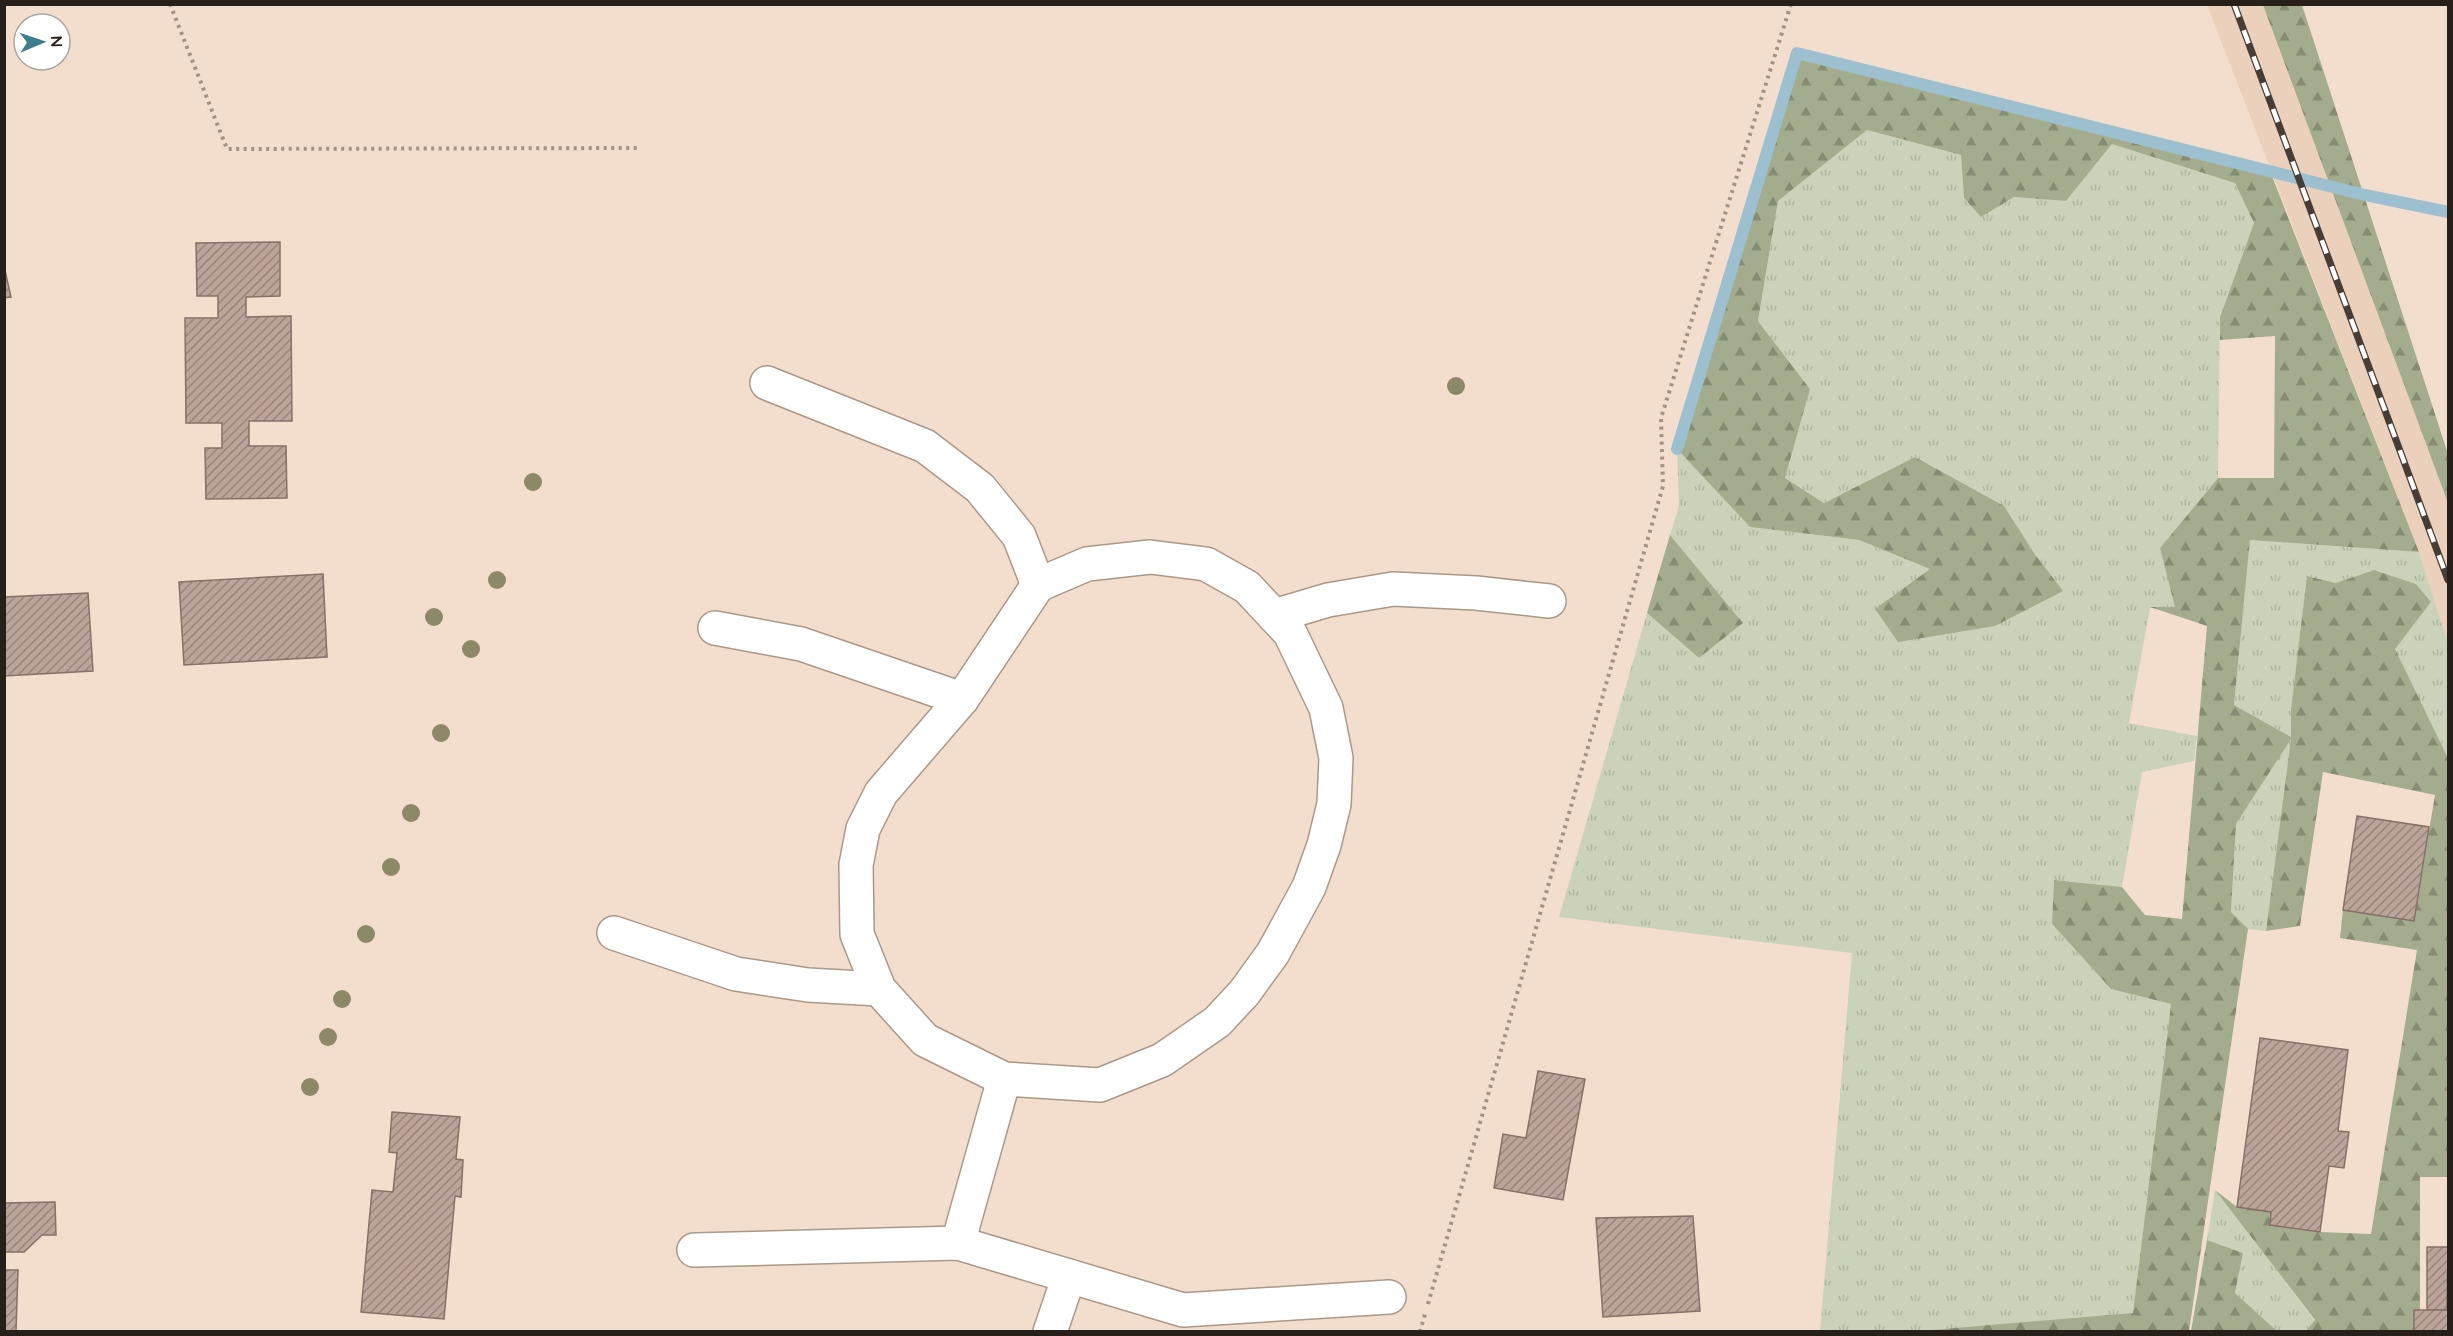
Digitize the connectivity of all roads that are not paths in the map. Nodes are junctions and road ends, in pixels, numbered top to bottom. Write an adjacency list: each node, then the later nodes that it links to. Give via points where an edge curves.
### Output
1 (767, 383): 2 (street, via 925,446 980,488 1018,536)
2 (1038, 585): 4 (street, via 1087,564 1150,557 1206,564 1247,587); 6 (street)
3 (1549, 601): 4 (street, via 1393,589 1328,600)
4 (1274, 616): 9 (street, via 1290,633 1326,708 1336,758 1334,804 1324,844 1309,887 1273,953 1217,1022 1162,1060 1100,1085)
5 (715, 628): 6 (street, via 801,644)
6 (962, 699): 8 (street, via 881,793 862,829 855,865 856,934)
7 (614, 933): 8 (street, via 736,974 808,985)
8 (879, 988): 9 (street, via 925,1040)
9 (1004, 1079): 10 (street)
10 (958, 1243): 11 (street); 12 (street)
11 (694, 1250)
12 (1069, 1276): 13 (street, via 1183,1310); 14 (street)
13 (1389, 1297)
14 (1050, 1332)

